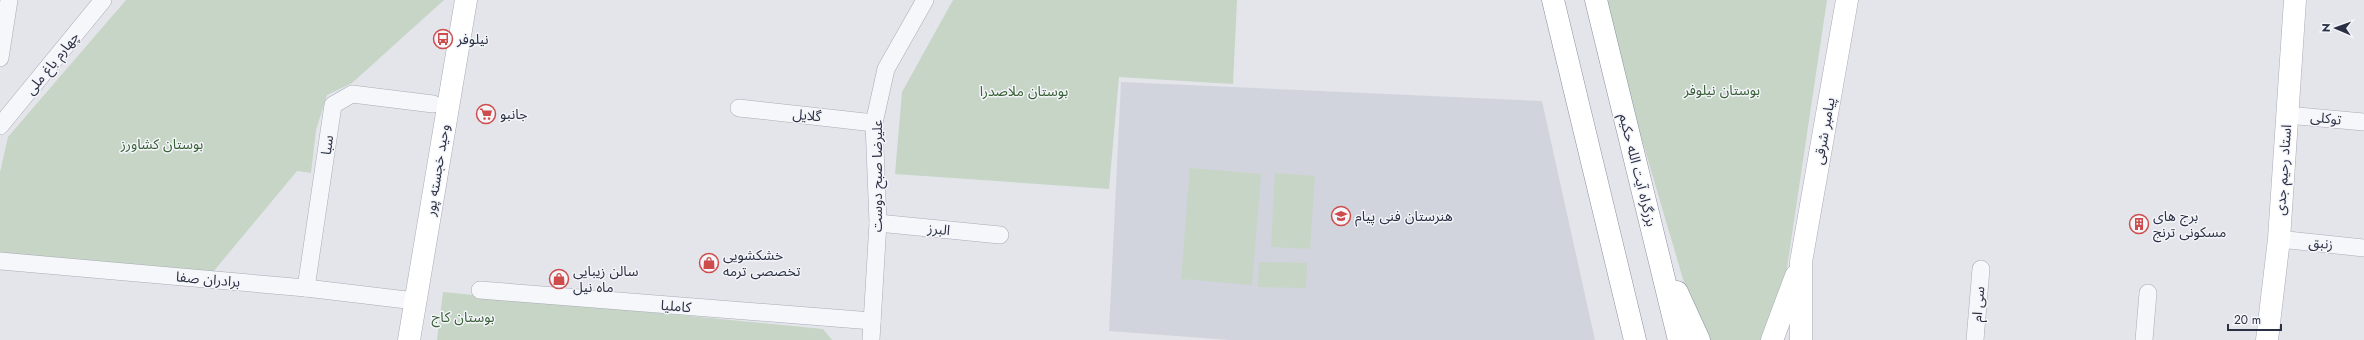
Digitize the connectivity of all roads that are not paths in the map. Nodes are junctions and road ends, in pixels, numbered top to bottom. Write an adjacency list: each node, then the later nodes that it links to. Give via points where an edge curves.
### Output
1 (9, 0): 9 (street)
2 (103, 0): 15 (street, چهارم باغ ملی)
3 (466, 0): 27 (main road, وحید خجسته پور)
4 (925, 0): 14 (street, علیرضا صبح دوست, via 886,69)
5 (1553, 0): 31 (main road)
6 (1596, 0): 19 (main road, بزرگراه آیت الله حکیم)
7 (1847, 0): 22 (main road, پیامبر شرقی)
8 (2295, 0): 12 (main road, استاد رحیم جدی)
9 (1, 49)
10 (433, 104): 24 (street, سبا, via 352,94 333,105)
11 (739, 108): 14 (street, گلایل)
12 (2287, 114): 13 (street, توکلی); 18 (main road, استاد رحیم جدی)
13 (2364, 122)
14 (874, 123): 16 (street, علیرضا صبح دوست)
15 (0, 126)
16 (878, 223): 17 (street, البرز); 28 (street, علیرضا صبح دوست)
17 (1000, 235)
18 (2279, 239): 20 (street, زنبق); 38 (main road, استاد رحیم جدی)
19 (1656, 243): 32 (main road, بزرگراه آیت الله حکیم); 33 (main road)
20 (2364, 248)
21 (0, 261): 24 (street, برادران صفا)
22 (1801, 262): 34 (main road, پیامبر شرقی); 35 (main road, پیامبر شرقی)
23 (1981, 269): 36 (street, سی ام)
24 (306, 288): 27 (street, برادران صفا)
25 (480, 290): 28 (street, کاملیا)
26 (2148, 293): 37 (street)
27 (415, 301): 29 (main road, وحید خجسته پور)
28 (872, 321): 30 (street, علیرضا صبح دوست)
29 (409, 340)
30 (871, 340)
31 (1635, 340)
32 (1679, 340)
33 (1699, 340)
34 (1772, 340)
35 (1800, 340)
36 (1975, 340)
37 (2144, 340)
38 (2267, 340)

